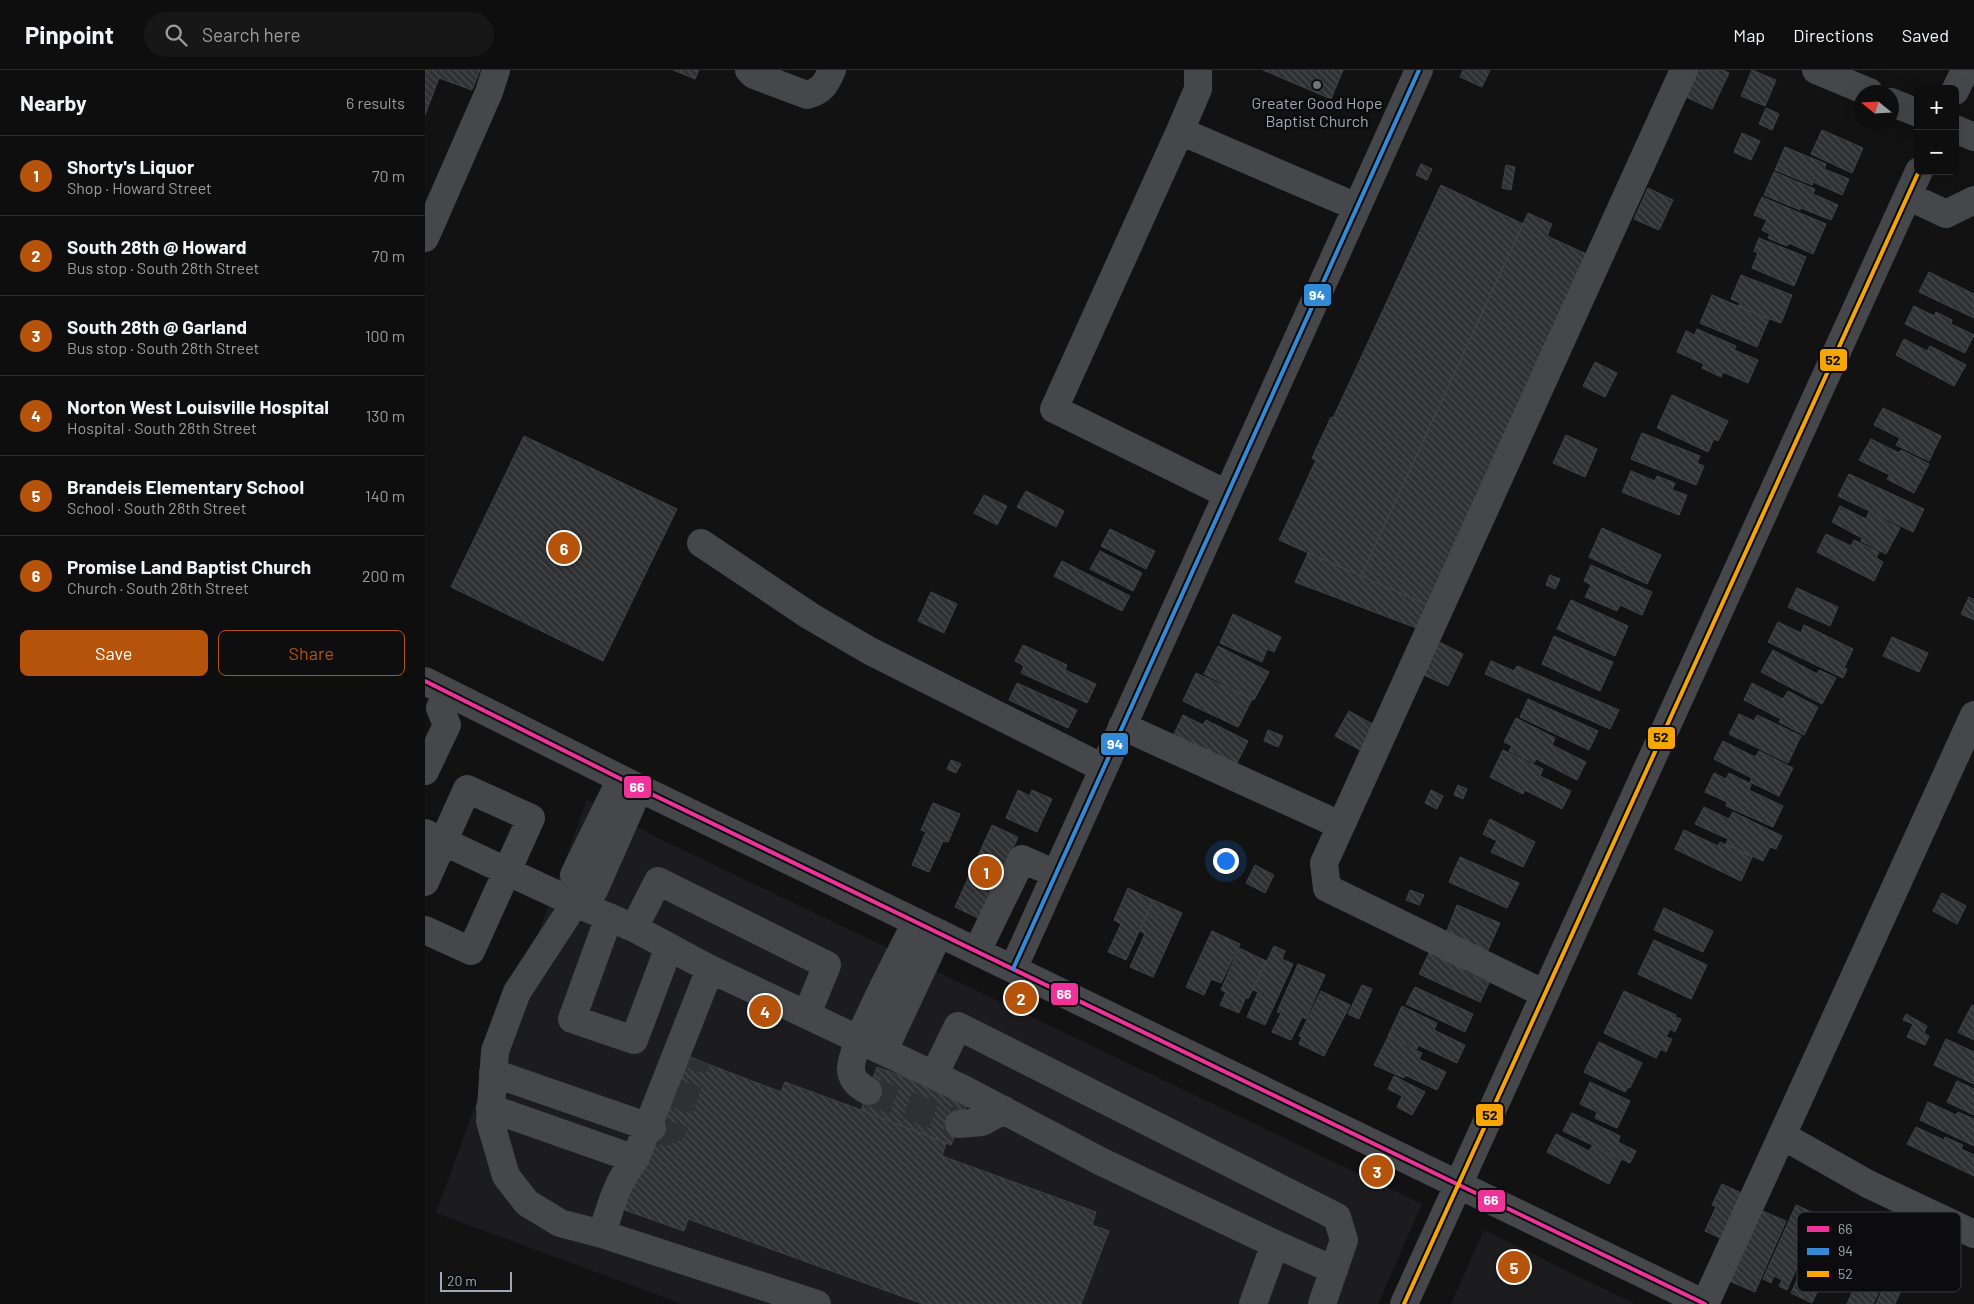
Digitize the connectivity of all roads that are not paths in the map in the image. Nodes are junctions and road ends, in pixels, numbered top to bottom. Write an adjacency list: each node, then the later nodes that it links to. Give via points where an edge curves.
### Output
1 (496, 70): 20 (street)
2 (749, 70): 3 (street, via 754,75 807,95 824,87)
3 (832, 70)
4 (1197, 70): 14 (street, via 1198,89)
5 (1419, 70): 19 (street)
6 (1684, 70): 29 (street)
7 (1816, 70): 10 (street)
8 (1965, 70): 9 (street)
9 (1958, 85)
10 (1854, 86)
11 (1899, 105): 12 (street)
12 (1914, 111)
13 (1957, 130): 15 (street)
14 (1181, 131): 19 (street); 21 (street, via 1054,409)
15 (1974, 137)
16 (1917, 175): 17 (street)
17 (1908, 196): 18 (street, via 1946,214); 43 (street)
18 (1974, 200)
19 (1357, 207): 21 (street)
20 (425, 238)
21 (1227, 494): 25 (street)
22 (701, 543): 26 (street, via 810,616 870,651)
23 (434, 700): 27 (street, via 447,726); 28 (street)
24 (1974, 715): 56 (street)
25 (1122, 726): 26 (street); 29 (street)
26 (1103, 768): 32 (street)
27 (425, 771)
28 (630, 784): 34 (street, via 574,875); 37 (street)
29 (1340, 825): 43 (street, via 1324,862 1327,888)
30 (434, 837): 31 (street); 31 (street, via 467,789 531,818); 33 (street)
31 (507, 871): 34 (street); 38 (street, via 471,951)
32 (1056, 874): 40 (street, via 1022,859); 42 (street)
33 (425, 882)
34 (576, 897): 35 (street); 49 (street, via 517,992 495,1051)
35 (609, 917): 36 (street); 39 (street, via 573,1019 634,1040)
36 (634, 928): 39 (street); 44 (street, via 658,881 827,965)
37 (928, 928): 40 (street); 46 (street); 47 (street)
38 (425, 930)
39 (669, 947): 41 (street)
40 (977, 952): 42 (street)
41 (710, 969): 44 (street); 45 (street)
42 (1013, 969): 58 (street)
43 (1545, 994): 58 (street)
44 (807, 1014): 46 (street)
45 (684, 1035): 48 (street, via 696,1051); 55 (street)
46 (859, 1038): 47 (street); 51 (street, via 851,1070 856,1084)
47 (884, 1050): 50 (street)
48 (696, 1060)
49 (493, 1073): 52 (street); 55 (street)
50 (934, 1075): 53 (street); 64 (street, via 958,1026 1337,1216 1344,1240)
51 (868, 1091)
52 (491, 1108): 57 (street); 61 (street, via 490,1121 506,1176 527,1203 560,1223)
53 (1004, 1110): 54 (street, via 982,1122); 63 (street, via 1102,1162)
54 (959, 1124)
55 (650, 1127): 57 (street)
56 (1783, 1136): 59 (street, via 1868,1184); 69 (street)
57 (635, 1159): 61 (street, via 617,1188)
58 (1458, 1184): 68 (street); 69 (street)
59 (1927, 1212)
60 (1961, 1228): 62 (street)
61 (602, 1234): 65 (street)
62 (1974, 1234)
63 (1275, 1244): 64 (street); 66 (street)
64 (1334, 1270): 67 (street)
65 (817, 1304)
66 (1253, 1304)
67 (1322, 1304)
68 (1404, 1304)
69 (1705, 1304)

